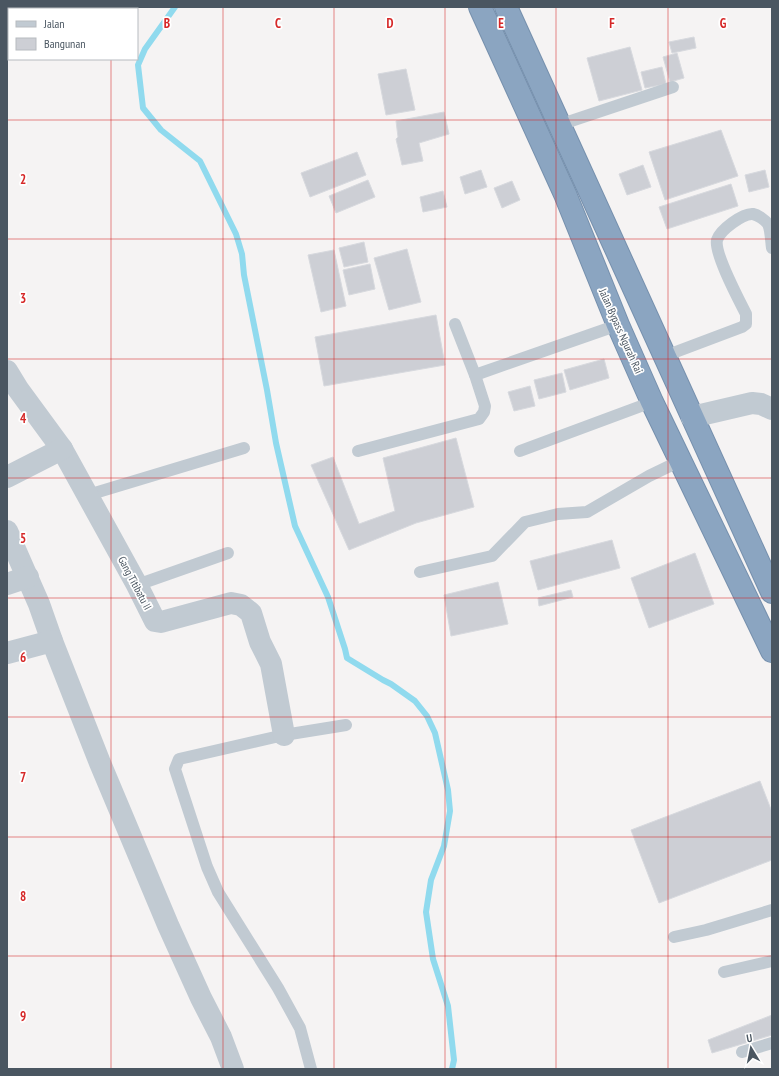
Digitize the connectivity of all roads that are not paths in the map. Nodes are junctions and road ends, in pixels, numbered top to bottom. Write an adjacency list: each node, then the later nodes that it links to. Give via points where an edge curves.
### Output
1 (508, 12): 2 (highway); 4 (highway)
2 (485, 16): 7 (highway, Jalan Bypass Ngurah Rai, via 564,194)
3 (673, 88): 4 (lane)
4 (559, 125): 8 (highway)
5 (772, 248): 8 (lane, via 768,225 758,216 751,214 741,218 722,231 717,240 719,255 746,314 746,324)
6 (455, 324): 10 (lane)
7 (618, 325): 10 (lane); 11 (highway, Jalan Bypass Ngurah Rai)
8 (665, 356): 13 (highway)
9 (7, 371): 15 (street, Gang Titibatu II)
10 (475, 375): 16 (lane, via 485,406 479,419)
11 (652, 402): 17 (lane); 18 (highway, Jalan Bypass Ngurah Rai)
12 (772, 409): 13 (street, via 752,403)
13 (692, 417): 27 (highway)
14 (244, 448): 20 (lane)
15 (62, 449): 19 (street); 20 (street, Gang Titibatu II)
16 (358, 451)
17 (520, 451)
18 (680, 461): 23 (lane, via 587,512 558,514 525,522 492,556); 29 (highway, Jalan Bypass Ngurah Rai)
19 (7, 476)
20 (88, 495): 26 (street, Gang Titibatu II)
21 (7, 531): 24 (street)
22 (228, 554): 26 (lane)
23 (420, 572)
24 (28, 577): 25 (street); 28 (street)
25 (7, 584)
26 (137, 585): 32 (street, Gang Titibatu II, via 155,621 161,622 231,603 241,605 251,613 260,642 271,664)
27 (772, 592)
28 (52, 641): 30 (street); 40 (street, via 168,925 221,1037)
29 (772, 651)
30 (7, 653)
31 (346, 725): 32 (lane)
32 (284, 735): 39 (lane, via 179,759 175,769 209,874 300,1028)
33 (772, 910): 34 (lane)
34 (674, 937)
35 (772, 961): 36 (lane)
36 (724, 972)
37 (772, 1043): 38 (lane)
38 (742, 1052)
39 (309, 1068)
40 (233, 1069)

